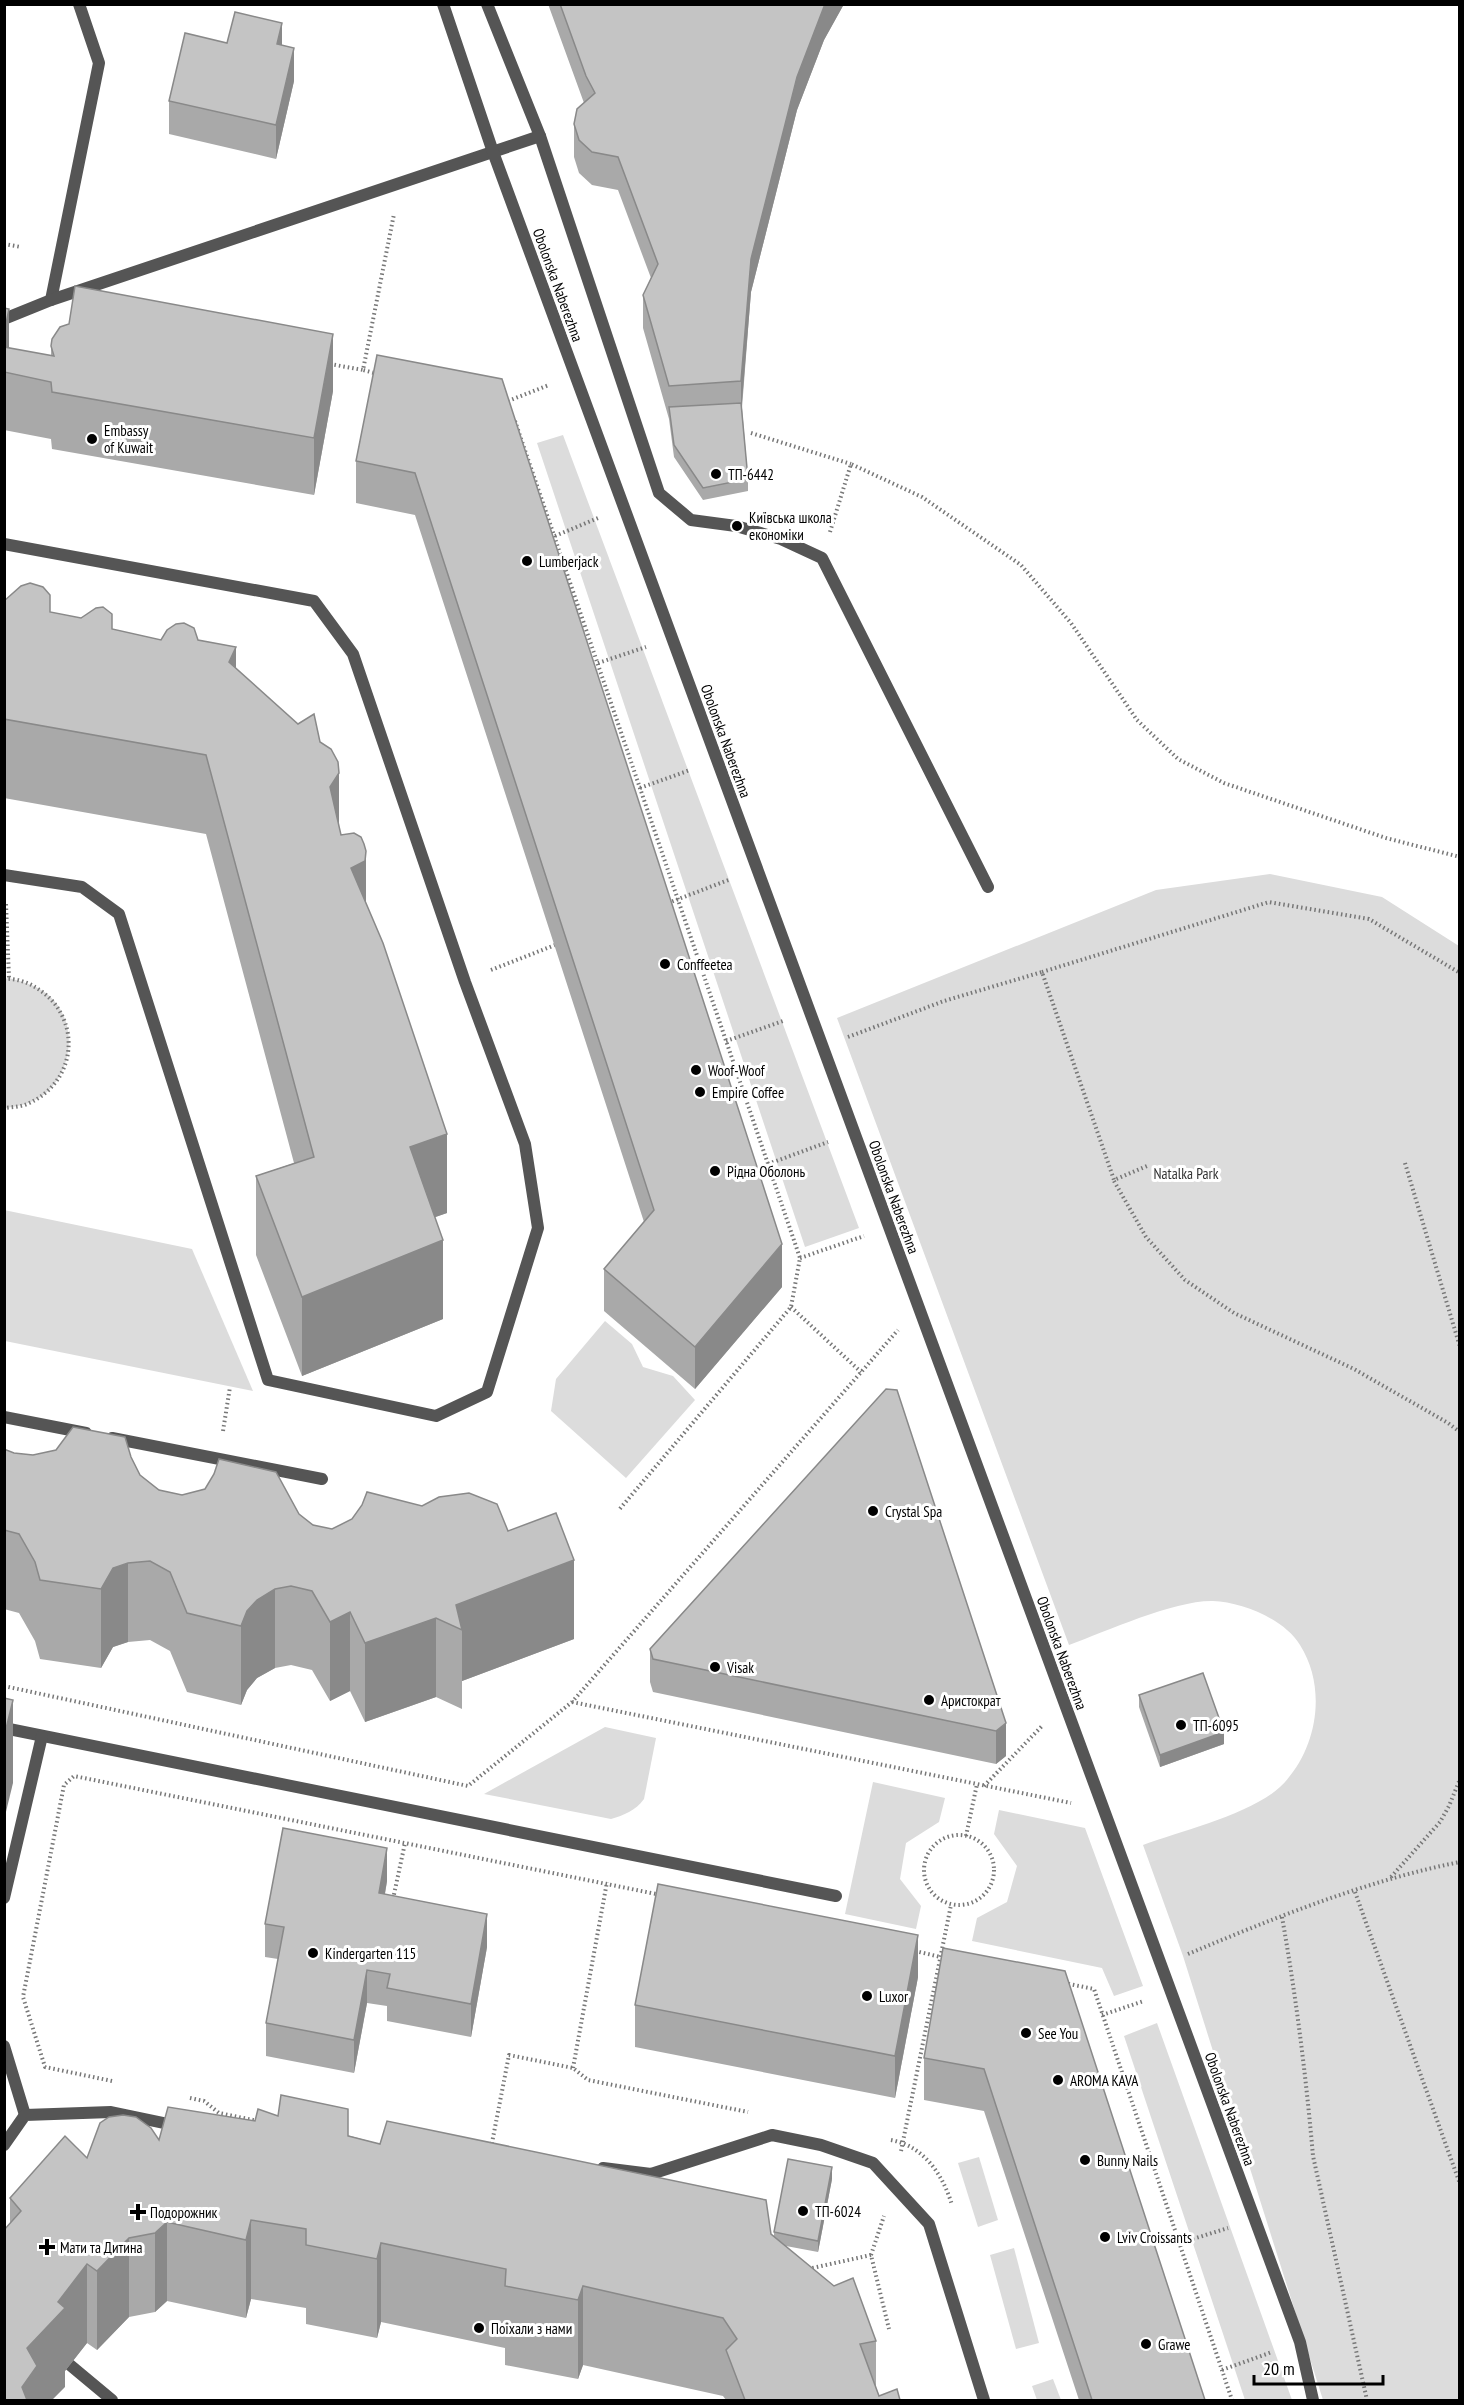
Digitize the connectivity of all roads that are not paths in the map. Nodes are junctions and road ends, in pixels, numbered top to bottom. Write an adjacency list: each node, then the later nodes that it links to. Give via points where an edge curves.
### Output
1 (79, 4): 6 (street, via 99,63)
2 (443, 4): 5 (street, Obolonska Naberezhna)
3 (488, 4): 4 (street)
4 (540, 136): 5 (street); 10 (street, via 659,493 691,520 736,526 781,539 822,558)
5 (493, 152): 6 (street); 25 (street, Obolonska Naberezhna, via 1300,2343)
6 (51, 300): 7 (street)
7 (4, 319)
8 (4, 544): 9 (street, via 314,601 353,654 525,1144 538,1228 487,1392 436,1416 268,1380 119,914 82,887)
9 (5, 875)
10 (988, 886)
11 (4, 1418): 12 (street)
12 (322, 1479)
13 (4, 1728): 14 (street)
14 (42, 1736): 15 (street); 16 (street)
15 (836, 1896)
16 (4, 1898)
17 (4, 2046): 18 (street)
18 (25, 2115): 19 (street, via 111,2112); 20 (street)
19 (192, 2129)
20 (4, 2145)
21 (589, 2166): 24 (street, via 651,2174 772,2135 821,2145 873,2163 929,2224)
22 (70, 2365): 23 (street)
23 (112, 2400)
24 (984, 2400)
25 (1313, 2400)

